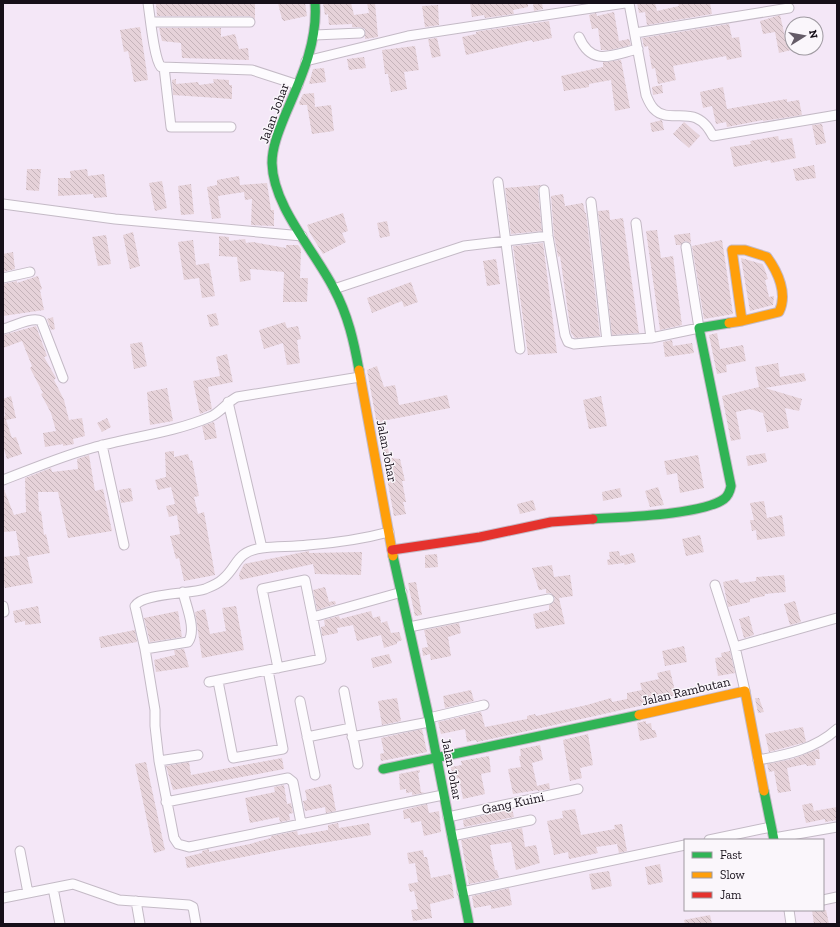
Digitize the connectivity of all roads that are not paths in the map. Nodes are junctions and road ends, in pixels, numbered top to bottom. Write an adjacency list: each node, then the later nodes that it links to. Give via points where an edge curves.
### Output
1 (148, 3): 6 (street)
2 (315, 3): 10 (street, Jalan Johar)
3 (625, 3): 13 (street, via 408,36)
4 (629, 3): 9 (street)
5 (789, 8): 9 (street)
6 (151, 22): 7 (street); 14 (street, via 159,64)
7 (250, 22)
8 (360, 33): 10 (street)
9 (635, 33): 12 (street)
10 (315, 35): 13 (street, Jalan Johar)
11 (579, 38): 12 (street, via 589,54 595,56 602,57)
12 (638, 49): 16 (street, via 646,95 654,109 666,116 695,117 706,124 713,136)
13 (306, 61): 15 (street, Jalan Johar)
14 (164, 67): 15 (street, via 252,70); 17 (street, via 171,127)
15 (298, 85): 23 (street, Jalan Johar, via 277,137 272,162 281,196)
16 (837, 115)
17 (231, 127)
18 (498, 182): 25 (street)
19 (544, 190): 24 (street)
20 (591, 202): 34 (street)
21 (3, 204): 23 (street, via 115,219)
22 (636, 222): 33 (street)
23 (302, 236): 29 (street, Jalan Johar)
24 (548, 236): 25 (street); 34 (street, via 568,342 574,344)
25 (507, 239): 29 (street, via 464,246); 35 (street)
26 (686, 247): 31 (street)
27 (30, 272): 28 (street)
28 (3, 278)
29 (334, 289): 36 (street, Jalan Johar, via 348,320)
30 (742, 321): 30 (street, via 776,314 783,307 783,301 778,275 767,257 745,250 732,250); 31 (street)
31 (699, 328): 33 (street); 44 (street, via 731,486 724,499 706,507 657,514 551,522 480,537)
32 (3, 329): 37 (street, via 38,319 41,321)
33 (651, 338): 34 (street)
34 (608, 341)
35 (520, 349)
36 (360, 377): 38 (street, via 241,397); 41 (street, Jalan Johar)
37 (63, 378)
38 (228, 402): 39 (street, via 213,416 193,423); 43 (street)
39 (102, 446): 40 (street); 42 (street)
40 (3, 480)
41 (389, 532): 43 (street, via 309,545); 44 (street, Jalan Johar)
42 (124, 545)
43 (262, 548): 46 (street, via 238,558 222,580 204,589)
44 (392, 550): 47 (street, Jalan Johar)
45 (715, 585): 52 (street)
46 (183, 592): 53 (street, via 191,629 190,639 188,642); 53 (street, via 136,603)
47 (402, 592): 49 (street); 51 (street, Jalan Johar)
48 (549, 599): 51 (street)
49 (313, 617): 54 (street, via 321,659); 54 (street, via 305,580 262,590)
50 (837, 618): 52 (street)
51 (409, 627): 60 (street, Jalan Johar)
52 (735, 647): 57 (street)
53 (145, 649): 67 (street, via 155,710)
54 (278, 668): 55 (street)
55 (268, 670): 55 (street, via 283,749 233,758 213,681)
56 (344, 691): 62 (street)
57 (745, 691): 65 (street, Jalan Rambutan); 66 (street, Jalan Rambutan)
58 (300, 701): 63 (street)
59 (484, 705): 60 (street)
60 (429, 720): 62 (street); 65 (street, Jalan Johar)
61 (837, 729): 66 (street, via 816,744 793,753)
62 (352, 732): 63 (street); 68 (street)
63 (307, 736): 70 (street)
64 (198, 755): 67 (street)
65 (437, 759): 69 (street, Jalan Rambutan); 72 (street, Jalan Johar)
66 (758, 760): 77 (street, Jalan Rambutan)
67 (159, 761): 73 (street)
68 (358, 764)
69 (383, 769)
70 (314, 775)
71 (578, 789): 74 (street, Gang Kuini)
72 (443, 795): 74 (street, Jalan Johar); 76 (street)
73 (166, 802): 76 (street, via 174,838 182,846 189,847); 76 (street, via 288,778 293,782)
74 (448, 817): 79 (street, Jalan Johar)
75 (531, 820): 79 (street)
76 (301, 823)
77 (771, 827): 81 (street); 82 (street, Jalan Rambutan)
78 (837, 827): 80 (street)
79 (452, 836): 86 (street, Jalan Johar)
80 (810, 836): 82 (street)
81 (714, 839)
82 (774, 839)
83 (684, 845): 86 (street)
84 (20, 851): 87 (street)
85 (53, 888): 87 (street); 91 (street, via 73,884 119,900); 93 (street)
86 (462, 892): 96 (street, Jalan Johar)
87 (28, 893): 88 (street)
88 (3, 898)
89 (837, 898): 90 (street)
90 (824, 900)
91 (136, 901): 94 (street); 95 (street, via 189,905 193,907)
92 (789, 911): 97 (street)
93 (60, 924)
94 (140, 924)
95 (196, 924)
96 (469, 924)
97 (791, 924)

